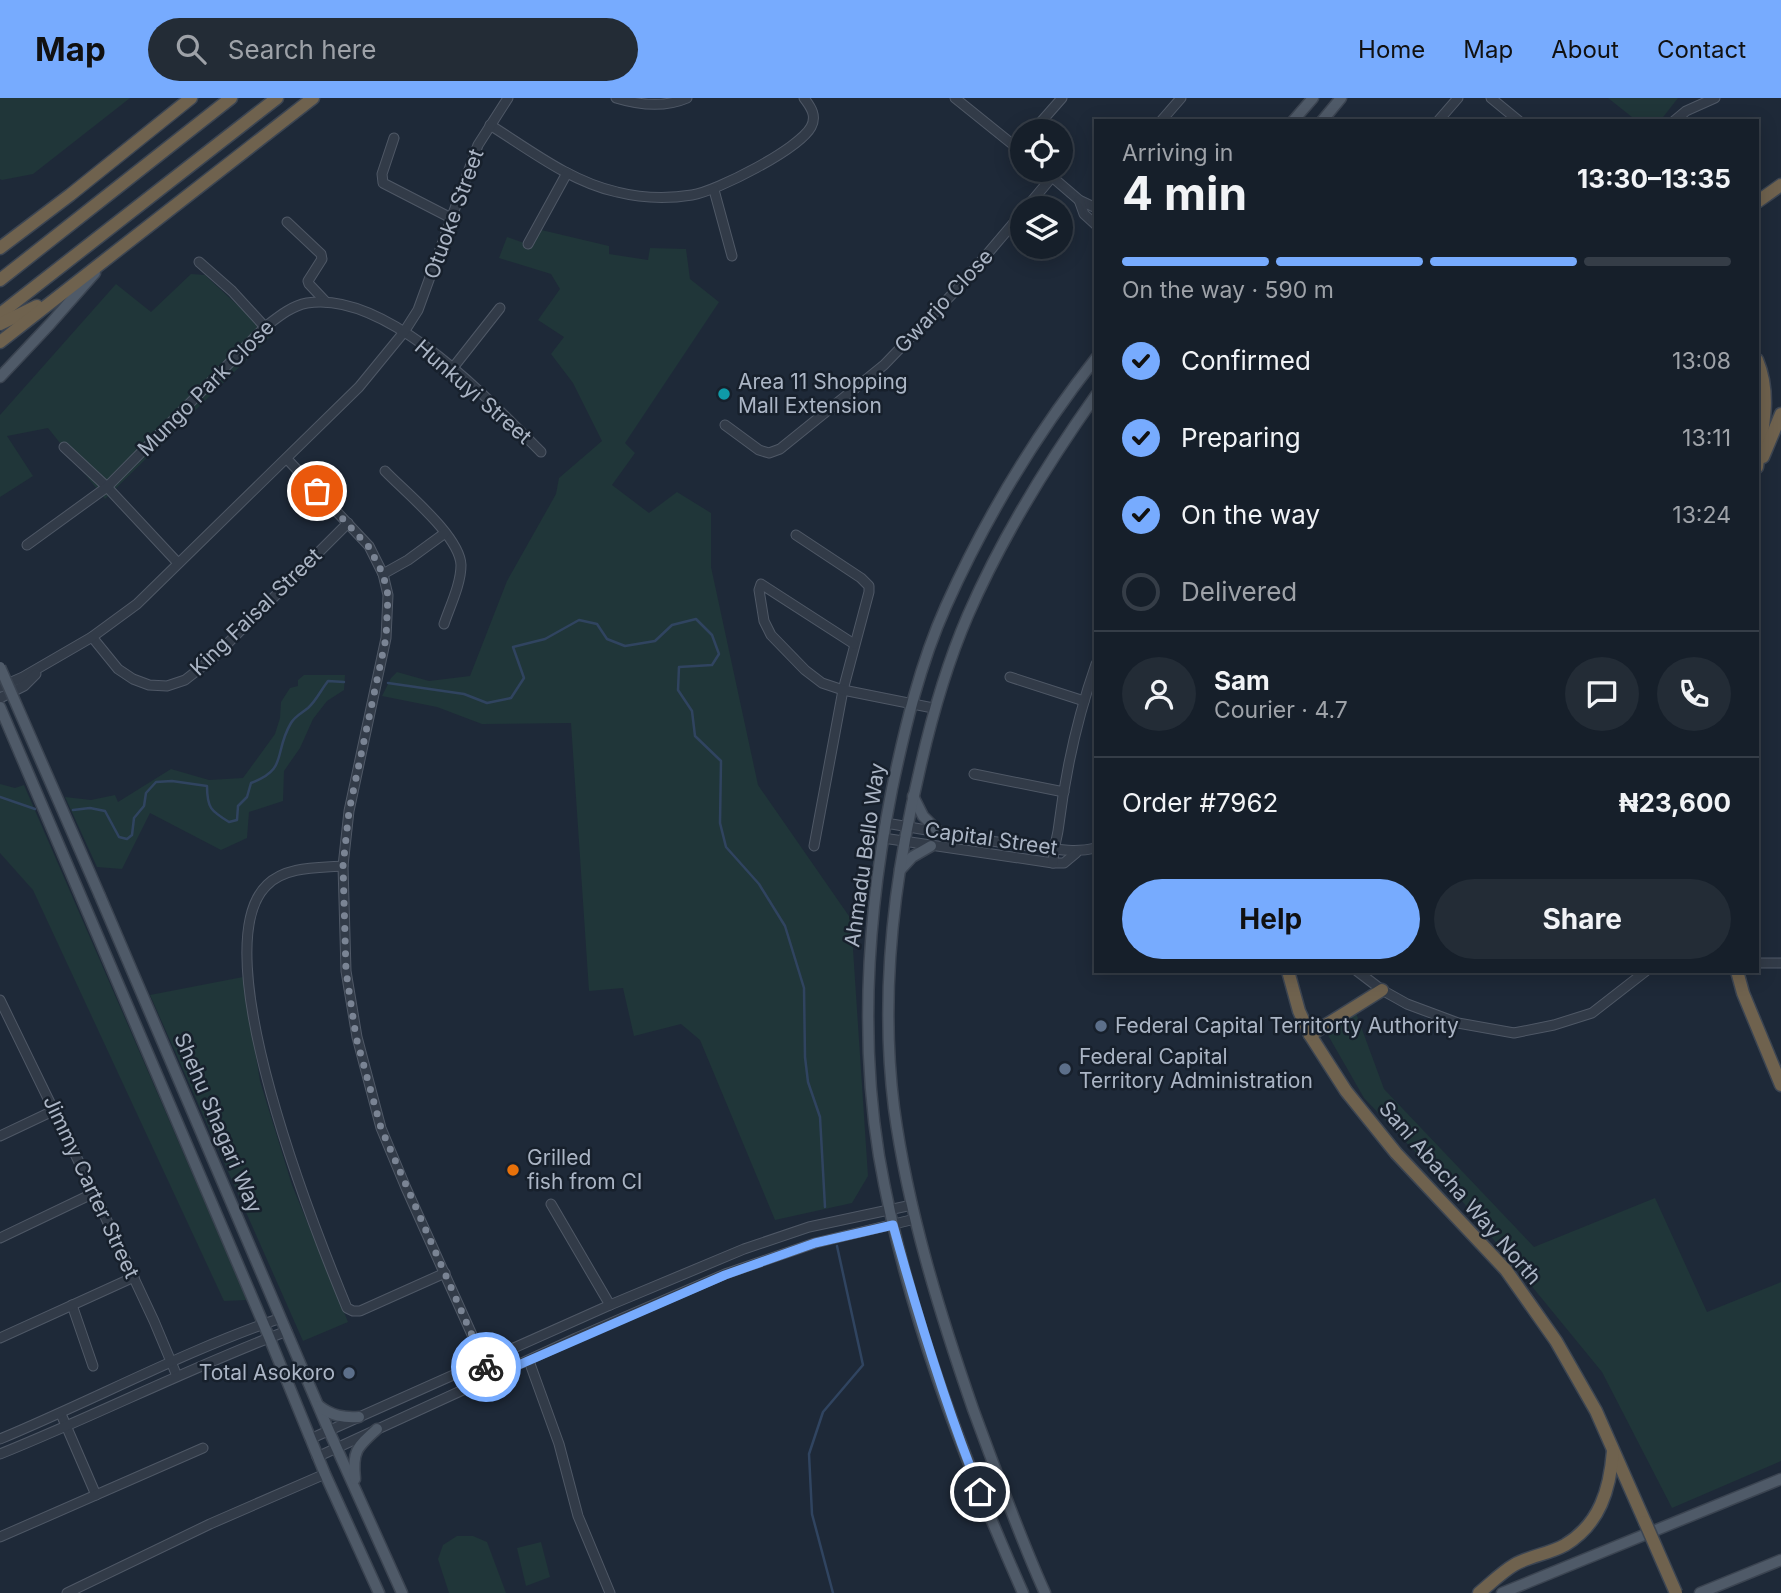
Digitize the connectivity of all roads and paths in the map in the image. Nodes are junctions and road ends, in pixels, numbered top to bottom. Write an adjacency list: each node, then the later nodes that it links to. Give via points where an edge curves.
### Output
1 (191, 98): 42 (highway)
2 (231, 98): 46 (highway)
3 (277, 98): 50 (highway)
4 (313, 98): 44 (highway)
5 (508, 98): 24 (street, Otuoke Street)
6 (616, 98): 7 (street, via 656,105)
7 (687, 98)
8 (804, 98): 31 (street, via 814,114 809,131 760,167)
9 (955, 98): 26 (street)
10 (1062, 98): 17 (street)
11 (1181, 98): 18 (street)
12 (1313, 98): 19 (main road)
13 (1341, 98): 20 (main road)
14 (1458, 98): 21 (street)
15 (1491, 98): 22 (street)
16 (1714, 98): 23 (street)
17 (1044, 119)
18 (1163, 119)
19 (1295, 119)
20 (1324, 119)
21 (1440, 119)
22 (1517, 119)
23 (1676, 119)
24 (490, 125): 27 (street); 37 (street, Otuoke Street)
25 (394, 138): 37 (street, via 383,183)
26 (1010, 140)
27 (567, 173): 31 (street, via 614,192 638,196 668,198); 41 (street)
28 (1048, 182): 32 (street)
29 (1058, 182): 33 (street)
30 (1781, 185): 34 (highway)
31 (714, 190): 43 (street)
32 (1036, 196)
33 (1079, 200): 35 (street); 36 (street)
34 (1759, 201)
35 (1094, 204): 36 (street)
36 (1084, 214): 39 (street)
37 (451, 218): 53 (street, Otuoke Street, via 418,310)
38 (287, 222): 48 (street, via 321,254 308,281)
39 (1094, 223)
40 (1010, 227): 61 (street, Gwarjo Close, via 884,365 780,449 759,450)
41 (528, 244)
42 (0, 248)
43 (732, 256)
44 (104, 261): 47 (highway); 58 (main road)
45 (199, 262): 52 (street)
46 (0, 279)
47 (62, 294): 51 (highway); 54 (highway)
48 (326, 302): 52 (street, Mungo Park Close, via 290,308); 53 (street, Mungo Park Close, via 375,314)
49 (500, 308): 57 (street)
50 (0, 314)
51 (0, 324)
52 (265, 327): 68 (street, Mungo Park Close)
53 (404, 332): 57 (street, Hunkuyi Street); 65 (street, Otuoke Street, via 359,387)
54 (0, 342)
55 (1094, 361): 86 (main road, Ahmadu Bello Way, via 1036,443 969,558 945,608)
56 (1759, 365): 64 (highway, via 1766,404)
57 (452, 369): 63 (street, Hunkuyi Street)
58 (0, 377)
59 (1094, 398): 88 (main road, Ahmadu Bello Way, via 990,567)
60 (1781, 414): 66 (highway)
61 (725, 425)
62 (64, 447): 68 (street)
63 (541, 452)
64 (1759, 454)
65 (287, 459): 69 (street); 73 (street, Otuoke Street)
66 (1759, 464)
67 (385, 471): 70 (street)
68 (107, 486): 72 (street, Mungo Park Close); 73 (street)
69 (348, 523): 74 (street, via 369,547); 76 (street, King Faisal Street, via 212,659 185,680 149,685 132,679)
70 (445, 533): 74 (street); 75 (street, via 461,563)
71 (796, 535): 77 (street, via 869,586 869,601)
72 (27, 545)
73 (178, 563): 76 (street, Otuoke Street, via 137,604)
74 (383, 574): 104 (street, via 388,595 386,638 349,811)
75 (444, 624)
76 (92, 637): 78 (street, Otuoke Street)
77 (854, 644): 83 (street); 83 (street, via 761,584 764,621 771,635 822,683)
78 (49, 660): 82 (street); 84 (street, via 24,686)
79 (0, 667): 130 (main road, Shehu Shagari Way, bridge)
80 (1094, 670): 85 (street)
81 (1010, 677): 85 (street)
82 (0, 687)
83 (843, 690): 86 (street); 97 (street)
84 (0, 698)
85 (1084, 701): 90 (street)
86 (911, 703): 88 (street); 92 (main road, Ahmadu Bello Way)
87 (0, 707): 131 (main road, Shehu Shagari Way)
88 (933, 708): 91 (main road, Ahmadu Bello Way)
89 (974, 774): 90 (street)
90 (1064, 792): 100 (street)
91 (913, 796): 93 (main road, Ahmadu Bello Way); 94 (main road, via 923,816)
92 (885, 823): 93 (street, Capital Street); 95 (main road, Ahmadu Bello Way)
93 (906, 827): 94 (street, Capital Street); 96 (main road, Ahmadu Bello Way)
94 (939, 832): 100 (street, Capital Street)
95 (883, 838): 96 (street); 122 (main road, Ahmadu Bello Way, via 872,913 867,1014 872,1104)
96 (904, 842): 98 (street); 105 (main road, Ahmadu Bello Way)
97 (814, 846)
98 (931, 846): 102 (street); 105 (main road, via 912,857)
99 (1094, 848): 101 (street, Capital Street)
100 (1058, 849): 101 (street, Capital Street); 102 (street); 103 (street)
101 (1076, 853): 103 (street)
102 (1053, 863): 103 (street)
103 (1064, 863)
104 (343, 866): 126 (street, via 346,971 367,1082 391,1152); 126 (street, via 277,877 253,907 247,926 247,955 265,1067 284,1141 348,1308 360,1311)
105 (899, 873): 121 (main road, Ahmadu Bello Way, via 891,955 890,1055 899,1142)
106 (1759, 963): 107 (street)
107 (1781, 963)
108 (1288, 973): 115 (highway, Sani Abacha Way North)
109 (1360, 973): 112 (street)
110 (1646, 973): 112 (street, via 1592,1013 1514,1032 1458,1023)
111 (1738, 973): 116 (highway)
112 (1382, 990): 115 (highway)
113 (0, 1000): 114 (street, Jimmy Carter Street)
114 (4, 1015): 117 (street, Jimmy Carter Street)
115 (1310, 1035): 151 (highway, Sani Abacha Way North, via 1346,1091 1396,1153 1506,1270 1556,1341)
116 (1781, 1085)
117 (55, 1110): 118 (street); 119 (street, Jimmy Carter Street)
118 (0, 1136)
119 (94, 1193): 125 (street); 127 (street, Jimmy Carter Street)
120 (551, 1204): 129 (street)
121 (912, 1205): 122 (street); 123 (main road, Ahmadu Bello Way)
122 (890, 1210): 124 (main road, Ahmadu Bello Way); 129 (street, via 809,1227 744,1249)
123 (915, 1220): 124 (street); 165 (main road, Ahmadu Bello Way, via 942,1321 1017,1531)
124 (893, 1225): 135 (street, via 815,1243 738,1270); 164 (main road, Ahmadu Bello Way, via 943,1394)
125 (0, 1238)
126 (445, 1273): 137 (street)
127 (134, 1277): 128 (street); 136 (street, Jimmy Carter Street)
128 (72, 1305): 133 (street); 138 (street)
129 (610, 1305): 137 (street)
130 (281, 1318): 131 (street); 132 (main road, Shehu Shagari Way)
131 (263, 1324): 134 (main road, Shehu Shagari Way); 136 (street)
132 (287, 1331): 134 (street); 141 (main road, Shehu Shagari Way)
133 (0, 1338)
134 (269, 1338): 139 (street); 148 (main road, Shehu Shagari Way)
135 (529, 1361): 140 (street); 163 (street, via 559,1444 578,1516)
136 (172, 1362): 139 (street, Jimmy Carter Street); 142 (street)
137 (483, 1363): 140 (street); 143 (street)
138 (93, 1366)
139 (177, 1376): 144 (street)
140 (491, 1377): 145 (street)
141 (318, 1405): 143 (main road, via 334,1415); 146 (main road, Shehu Shagari Way)
142 (61, 1414): 144 (street); 147 (street)
143 (359, 1417): 146 (street)
144 (67, 1427): 152 (street); 157 (street)
145 (377, 1429): 150 (street); 156 (main road, via 361,1441 354,1454)
146 (329, 1431): 148 (street); 150 (main road, Shehu Shagari Way)
147 (0, 1439)
148 (310, 1439): 153 (main road, Shehu Shagari Way)
149 (202, 1448): 157 (street)
150 (337, 1448): 153 (street); 156 (main road, Shehu Shagari Way)
151 (1613, 1448): 166 (highway, via 1611,1479 1601,1506 1584,1530 1564,1545 1514,1565); 168 (highway, Sani Abacha Way North, bridge)
152 (0, 1454)
153 (317, 1457): 154 (main road, Shehu Shagari Way)
154 (325, 1474): 160 (street); 161 (main road, Shehu Shagari Way)
155 (1781, 1479): 167 (main road)
156 (357, 1492): 162 (main road, Shehu Shagari Way)
157 (96, 1494): 158 (street)
158 (0, 1537)
159 (1781, 1560): 169 (main road)
160 (67, 1593)
161 (379, 1593)
162 (402, 1593)
163 (610, 1593)
164 (1023, 1593)
165 (1045, 1593)
166 (1479, 1593)
167 (1502, 1593)
168 (1676, 1593)
169 (1700, 1593)

